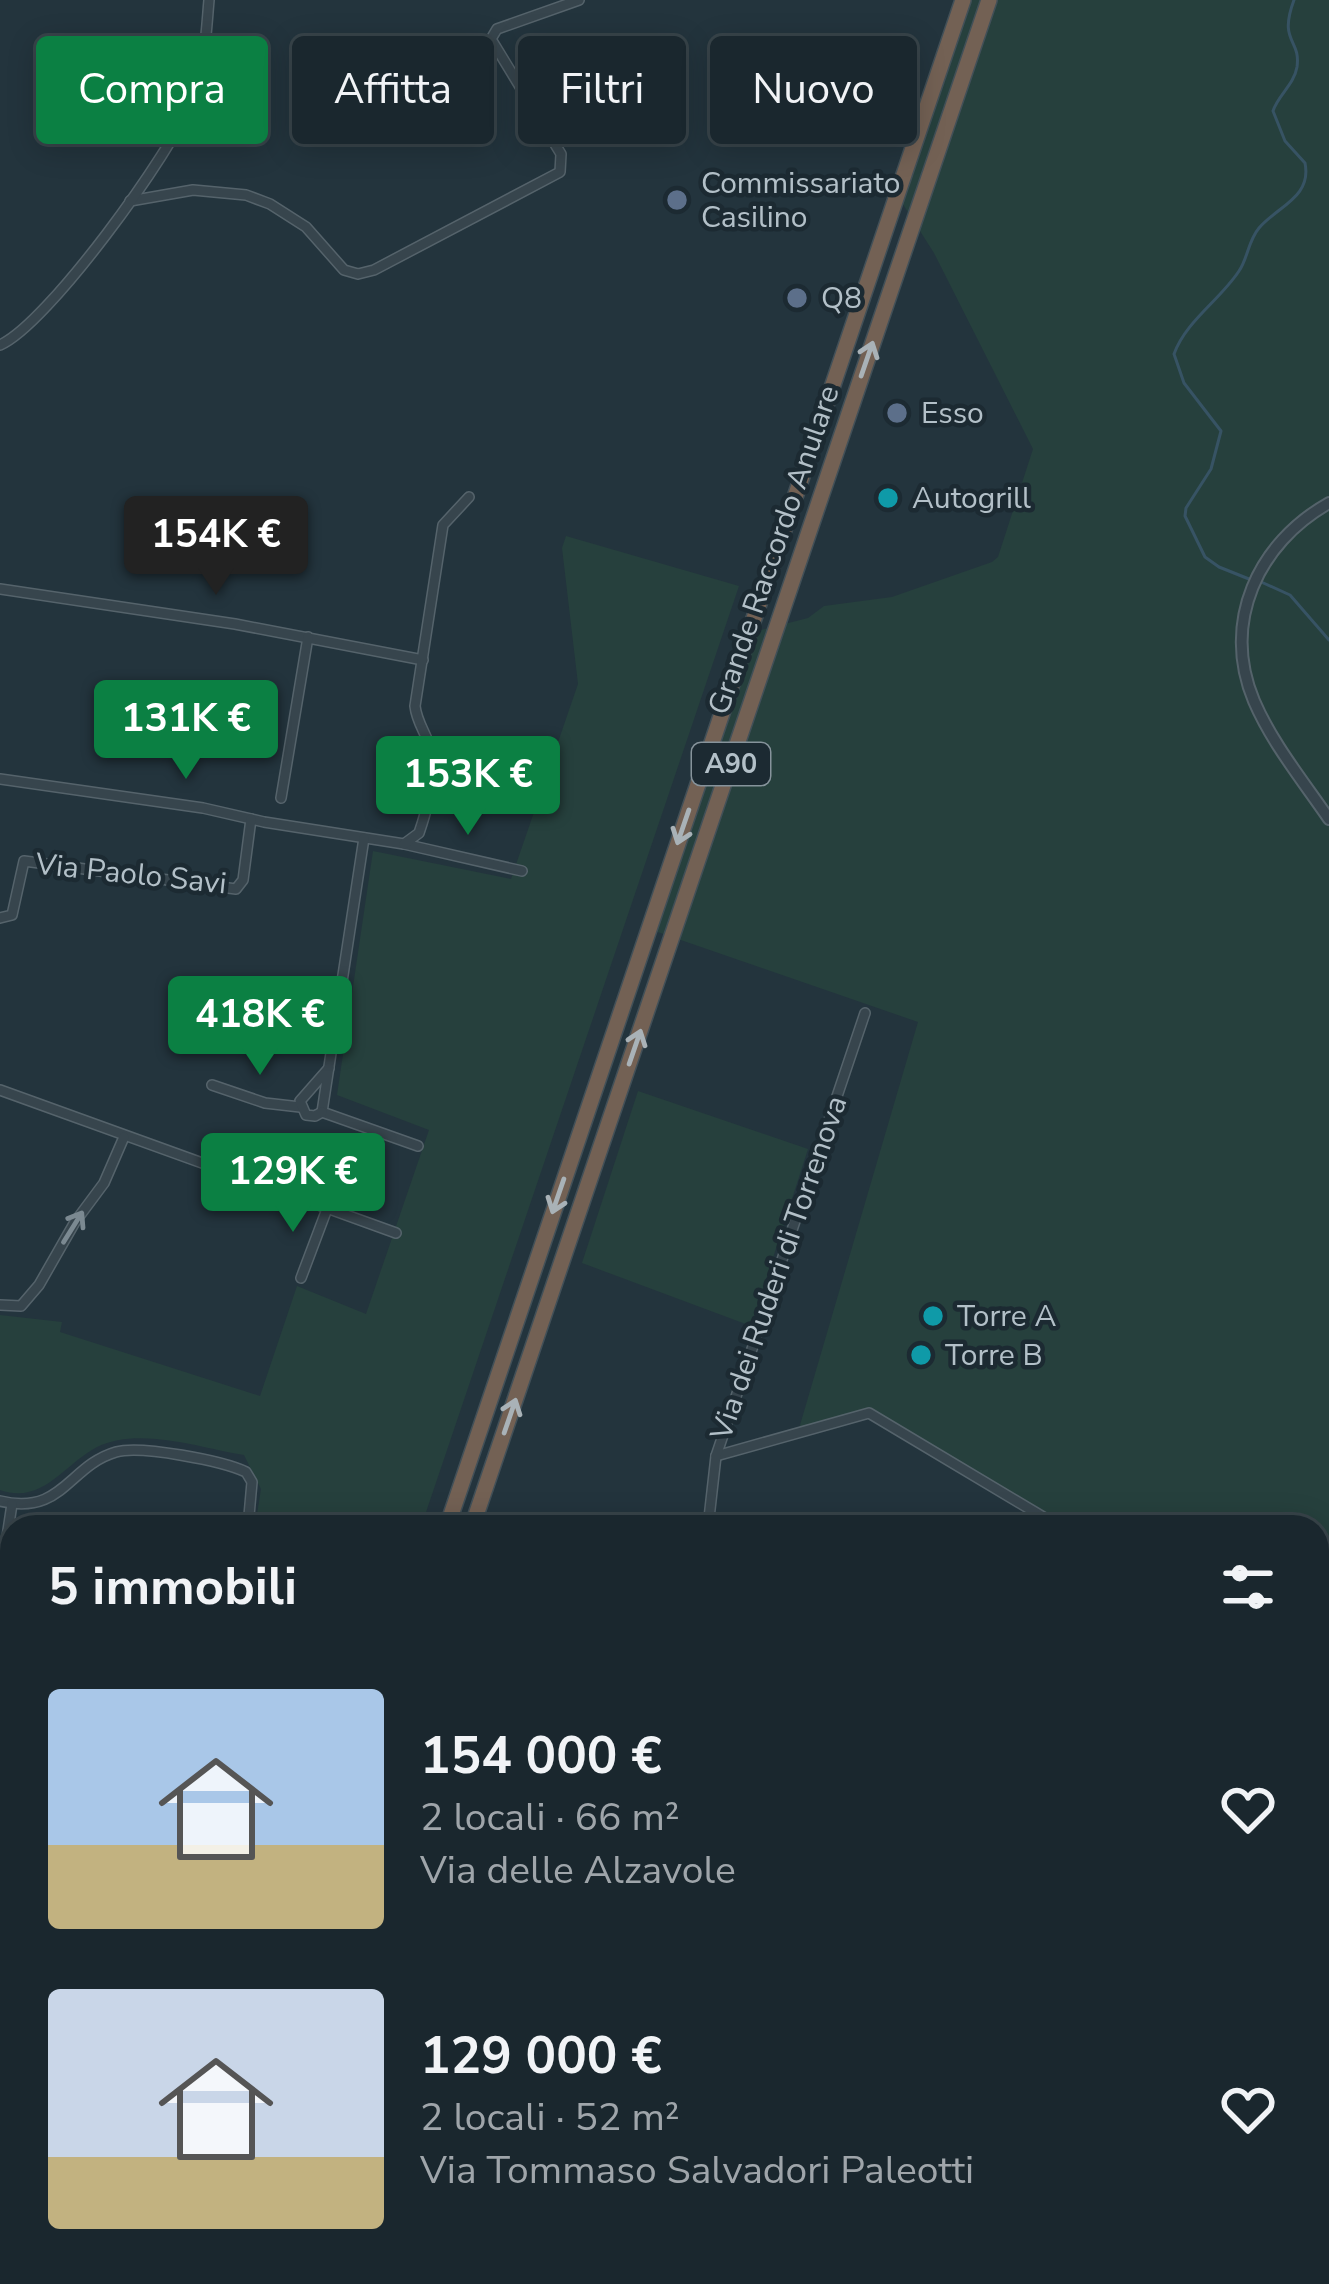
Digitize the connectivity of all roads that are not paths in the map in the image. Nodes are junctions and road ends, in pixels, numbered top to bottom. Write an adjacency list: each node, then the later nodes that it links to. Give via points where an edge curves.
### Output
1 (209, 0): 5 (street, via 193,98)
2 (579, 0): 5 (street, via 497,29 491,39 560,151 560,172 374,270 344,270 306,227 246,195 199,190)
3 (963, 0): 35 (highway, Grande Raccordo Anulare / A90, one-way to 35)
4 (989, 0): 36 (highway, Grande Raccordo Anulare / A90, one-way to 4)
5 (130, 201): 6 (street, via 35,321)
6 (0, 346)
7 (469, 497): 11 (street, via 443,525)
8 (1329, 503): 14 (street, via 1263,563 1241,635 1250,692)
9 (0, 589): 10 (street)
10 (308, 637): 11 (street); 13 (street)
11 (423, 660): 17 (street, via 416,712 431,753 430,777 421,829)
12 (0, 779): 15 (street)
13 (280, 798)
14 (1329, 819)
15 (251, 820): 16 (street); 19 (street, Via Paolo Savi, via 236,889 24,861 12,915)
16 (364, 838): 17 (street); 21 (street)
17 (404, 844): 18 (street)
18 (522, 871)
19 (0, 918)
20 (865, 1012): 32 (street, Via dei Ruderi di Torrenova)
21 (330, 1066): 24 (street); 25 (street)
22 (212, 1085): 24 (street)
23 (0, 1090): 26 (street)
24 (300, 1107): 25 (street, via 308,1116)
25 (322, 1112): 27 (street)
26 (124, 1137): 28 (street); 31 (street, one-way to 26, via 21,1306 39,1285)
27 (418, 1146)
28 (327, 1209): 29 (street); 30 (street)
29 (396, 1234)
30 (301, 1278)
31 (6, 1307)
32 (716, 1456): 37 (street, Via dei Ruderi di Torrenova); 38 (street, via 868,1413)
33 (6, 1503): 34 (street, via 49,1499 104,1457 141,1451 246,1472)
34 (249, 1515)
35 (451, 1515)
36 (476, 1515)
37 (709, 1515)
38 (1040, 1515)

